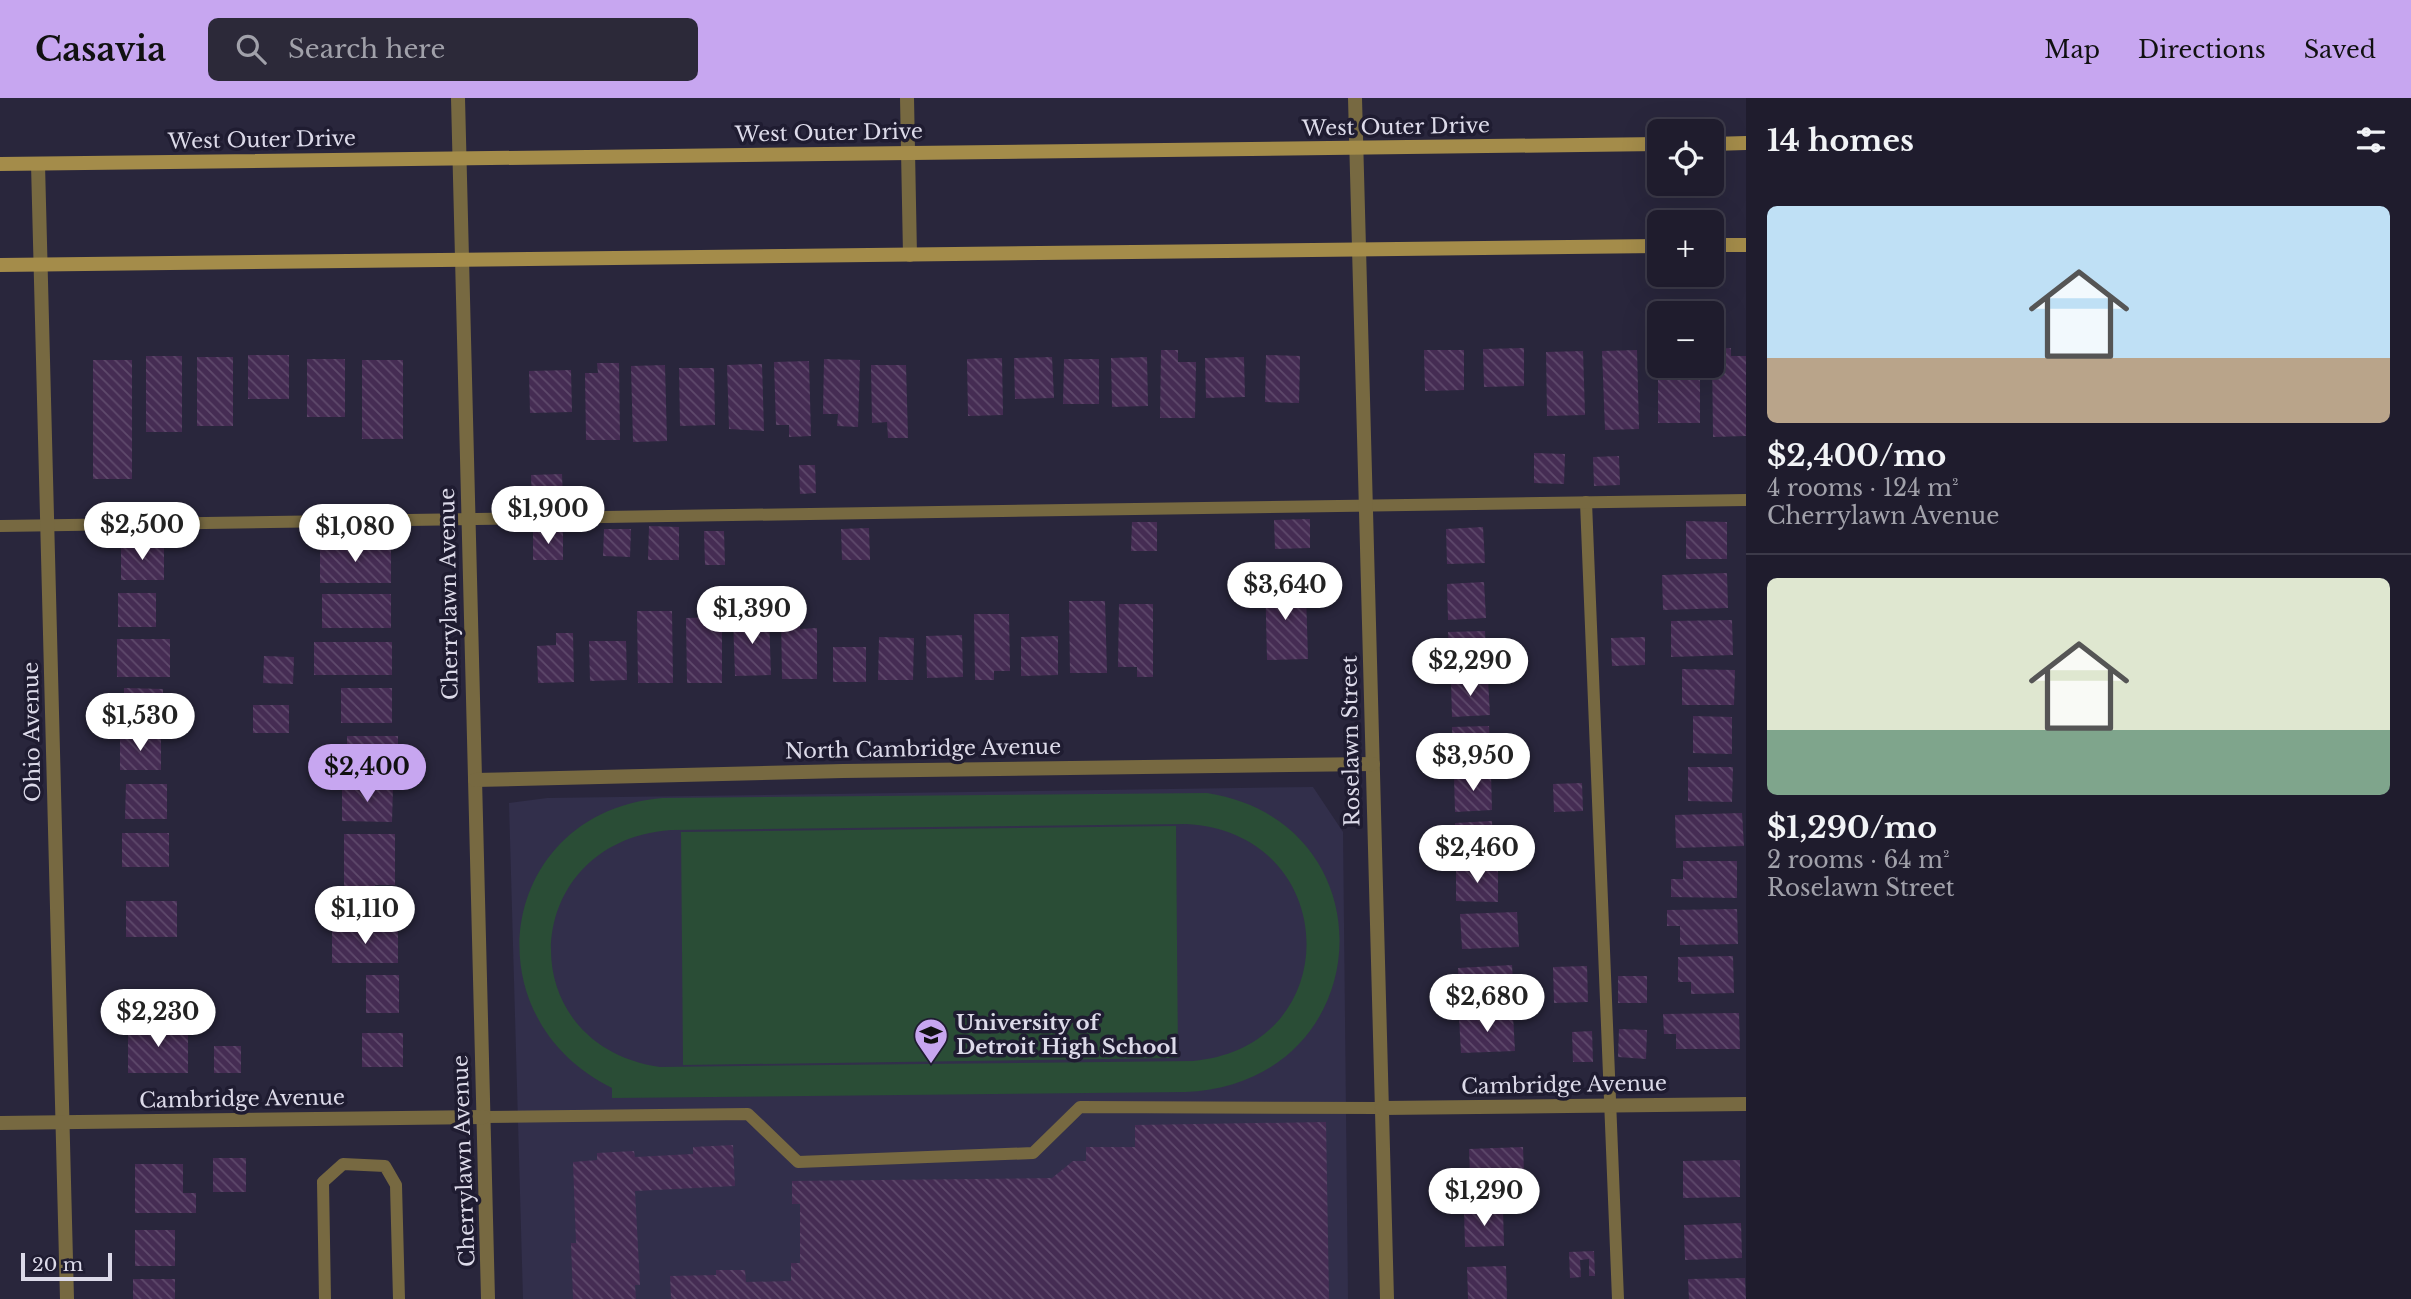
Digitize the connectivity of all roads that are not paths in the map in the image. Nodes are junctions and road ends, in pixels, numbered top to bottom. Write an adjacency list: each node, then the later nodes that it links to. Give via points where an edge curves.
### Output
1 (458, 98): 9 (street, Cherrylawn Avenue)
2 (906, 98): 8 (street)
3 (1355, 98): 7 (street, Roselawn Street)
4 (1746, 143): 5 (main road)
5 (1724, 144)
6 (1647, 145): 7 (main road, West Outer Drive)
7 (1357, 149): 8 (main road, West Outer Drive); 15 (street, Roselawn Street)
8 (908, 153): 9 (main road, West Outer Drive); 16 (street)
9 (459, 159): 10 (main road, West Outer Drive); 17 (street, Cherrylawn Avenue)
10 (38, 163): 11 (main road, West Outer Drive); 19 (street, Ohio Avenue)
11 (0, 164)
12 (1724, 245): 13 (main road)
13 (1746, 245)
14 (1647, 246): 15 (main road)
15 (1360, 250): 16 (main road); 22 (street, Roselawn Street)
16 (910, 255): 17 (main road)
17 (462, 260): 19 (main road); 23 (street, Cherrylawn Avenue)
18 (0, 265): 19 (main road)
19 (41, 265): 24 (street, Ohio Avenue)
20 (1746, 500): 21 (lane)
21 (1586, 502): 22 (lane); 29 (lane)
22 (1366, 505): 23 (lane); 26 (street, Roselawn Street)
23 (468, 519): 24 (lane); 27 (street, Cherrylawn Avenue)
24 (48, 525): 25 (lane); 32 (street, Ohio Avenue)
25 (0, 526)
26 (1373, 764): 27 (street, North Cambridge Avenue); 30 (street, Roselawn Street)
27 (475, 780): 31 (street, Cherrylawn Avenue)
28 (1746, 1104): 29 (street, Cambridge Avenue)
29 (1612, 1105): 30 (street, Cambridge Avenue); 39 (lane)
30 (1382, 1108): 31 (lane, via 1080,1107 1034,1153 798,1162 748,1114); 38 (street, Roselawn Street)
31 (484, 1117): 32 (street, Cambridge Avenue); 37 (street, Cherrylawn Avenue)
32 (62, 1122): 33 (street, Cambridge Avenue); 34 (street, Ohio Avenue)
33 (0, 1123)
34 (67, 1299)
35 (325, 1299): 36 (lane, via 323,1182 343,1164 385,1166 396,1185)
36 (399, 1299)
37 (488, 1299)
38 (1387, 1299)
39 (1618, 1299)

